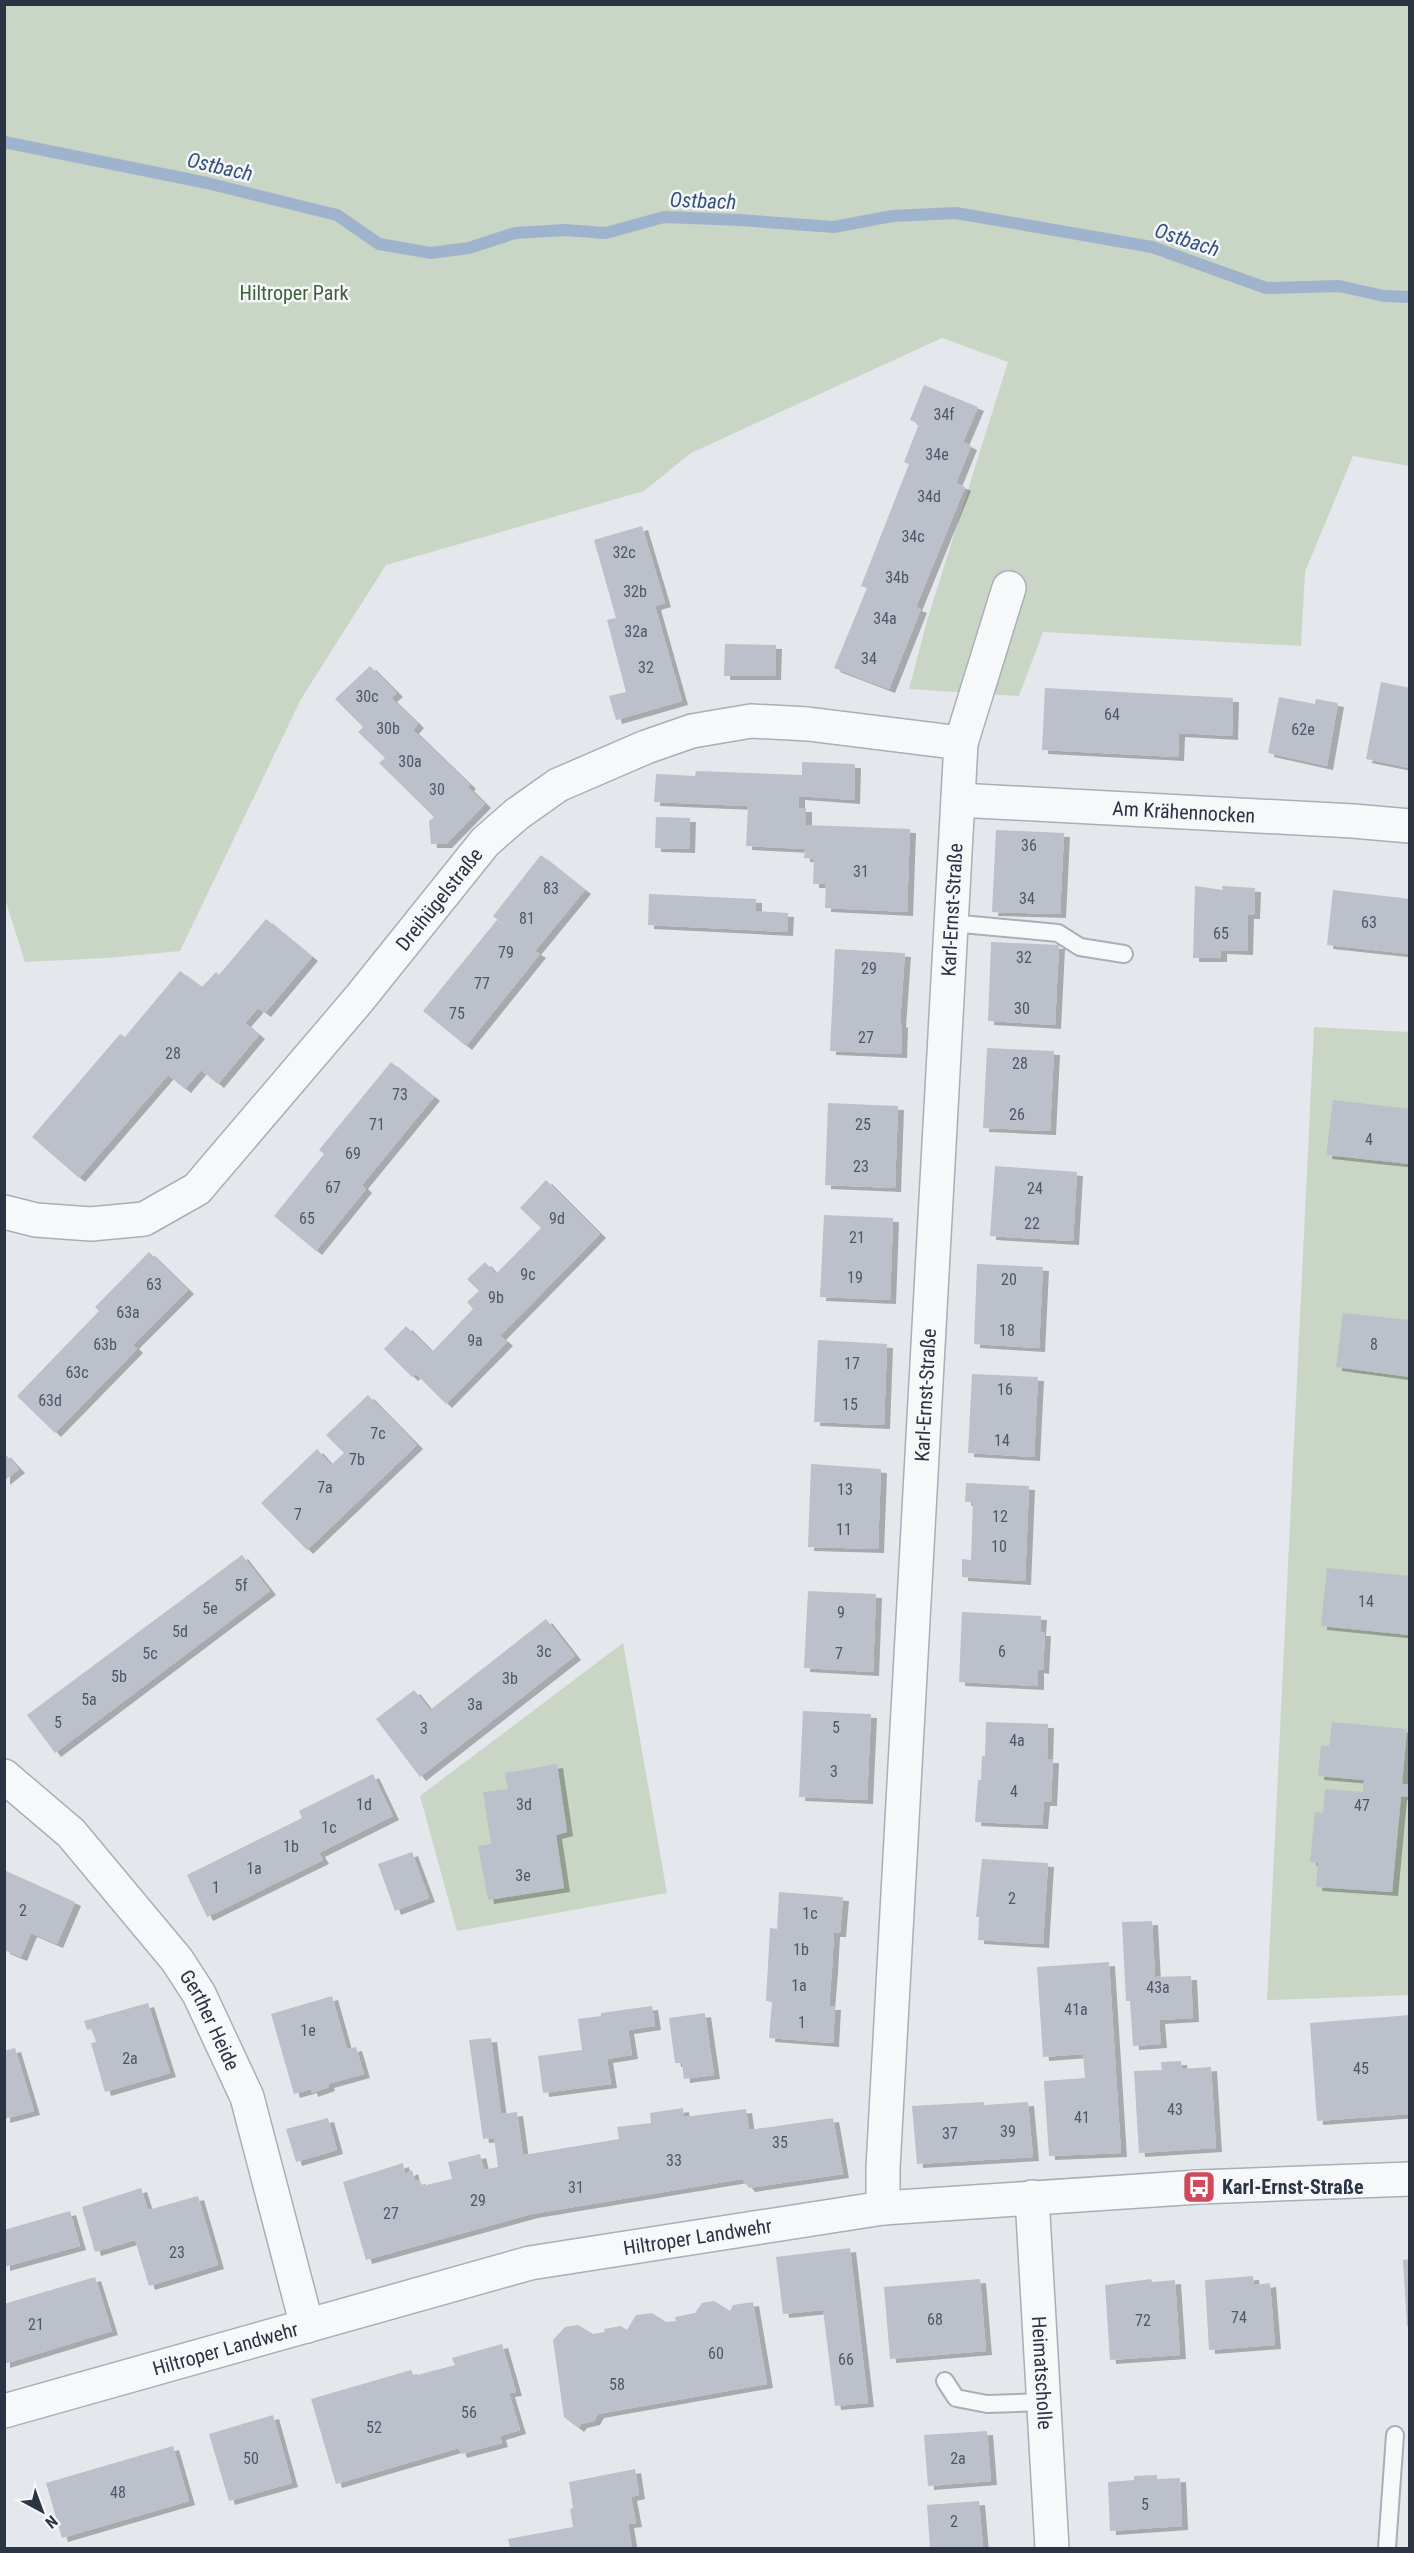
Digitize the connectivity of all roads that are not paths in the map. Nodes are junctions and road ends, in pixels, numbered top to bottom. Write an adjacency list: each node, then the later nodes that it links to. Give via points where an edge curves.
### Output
1 (1009, 588): 2 (street, Karl-Ernst-Straße)
2 (961, 743): 3 (street, Karl-Ernst-Straße); 7 (street, Dreihügelstraße, via 751,721 692,731 558,785 485,842 359,999 197,1189 144,1219 91,1224 36,1220)
3 (958, 800): 4 (street, Am Krähennocken); 5 (street, Karl-Ernst-Straße)
4 (1410, 826)
5 (951, 923): 6 (lane, via 1058,933 1080,947); 11 (street, Karl-Ernst-Straße)
6 (1124, 954)
7 (4, 1212)
8 (4, 1776): 12 (street, Gerther Heide, via 78,1841 177,1960 199,1994 247,2097)
9 (1410, 2179): 10 (street, Hiltroper Landwehr)
10 (1032, 2197): 11 (street, Hiltroper Landwehr); 14 (street, Heimatscholle)
11 (883, 2208): 12 (street, Hiltroper Landwehr, via 530,2264)
12 (306, 2326): 15 (street, Hiltroper Landwehr)
13 (945, 2381): 14 (lane, via 956,2398 987,2404)
14 (1043, 2402): 17 (street, Heimatscholle)
15 (4, 2411)
16 (1395, 2435): 18 (lane)
17 (1052, 2548)
18 (1387, 2548)

